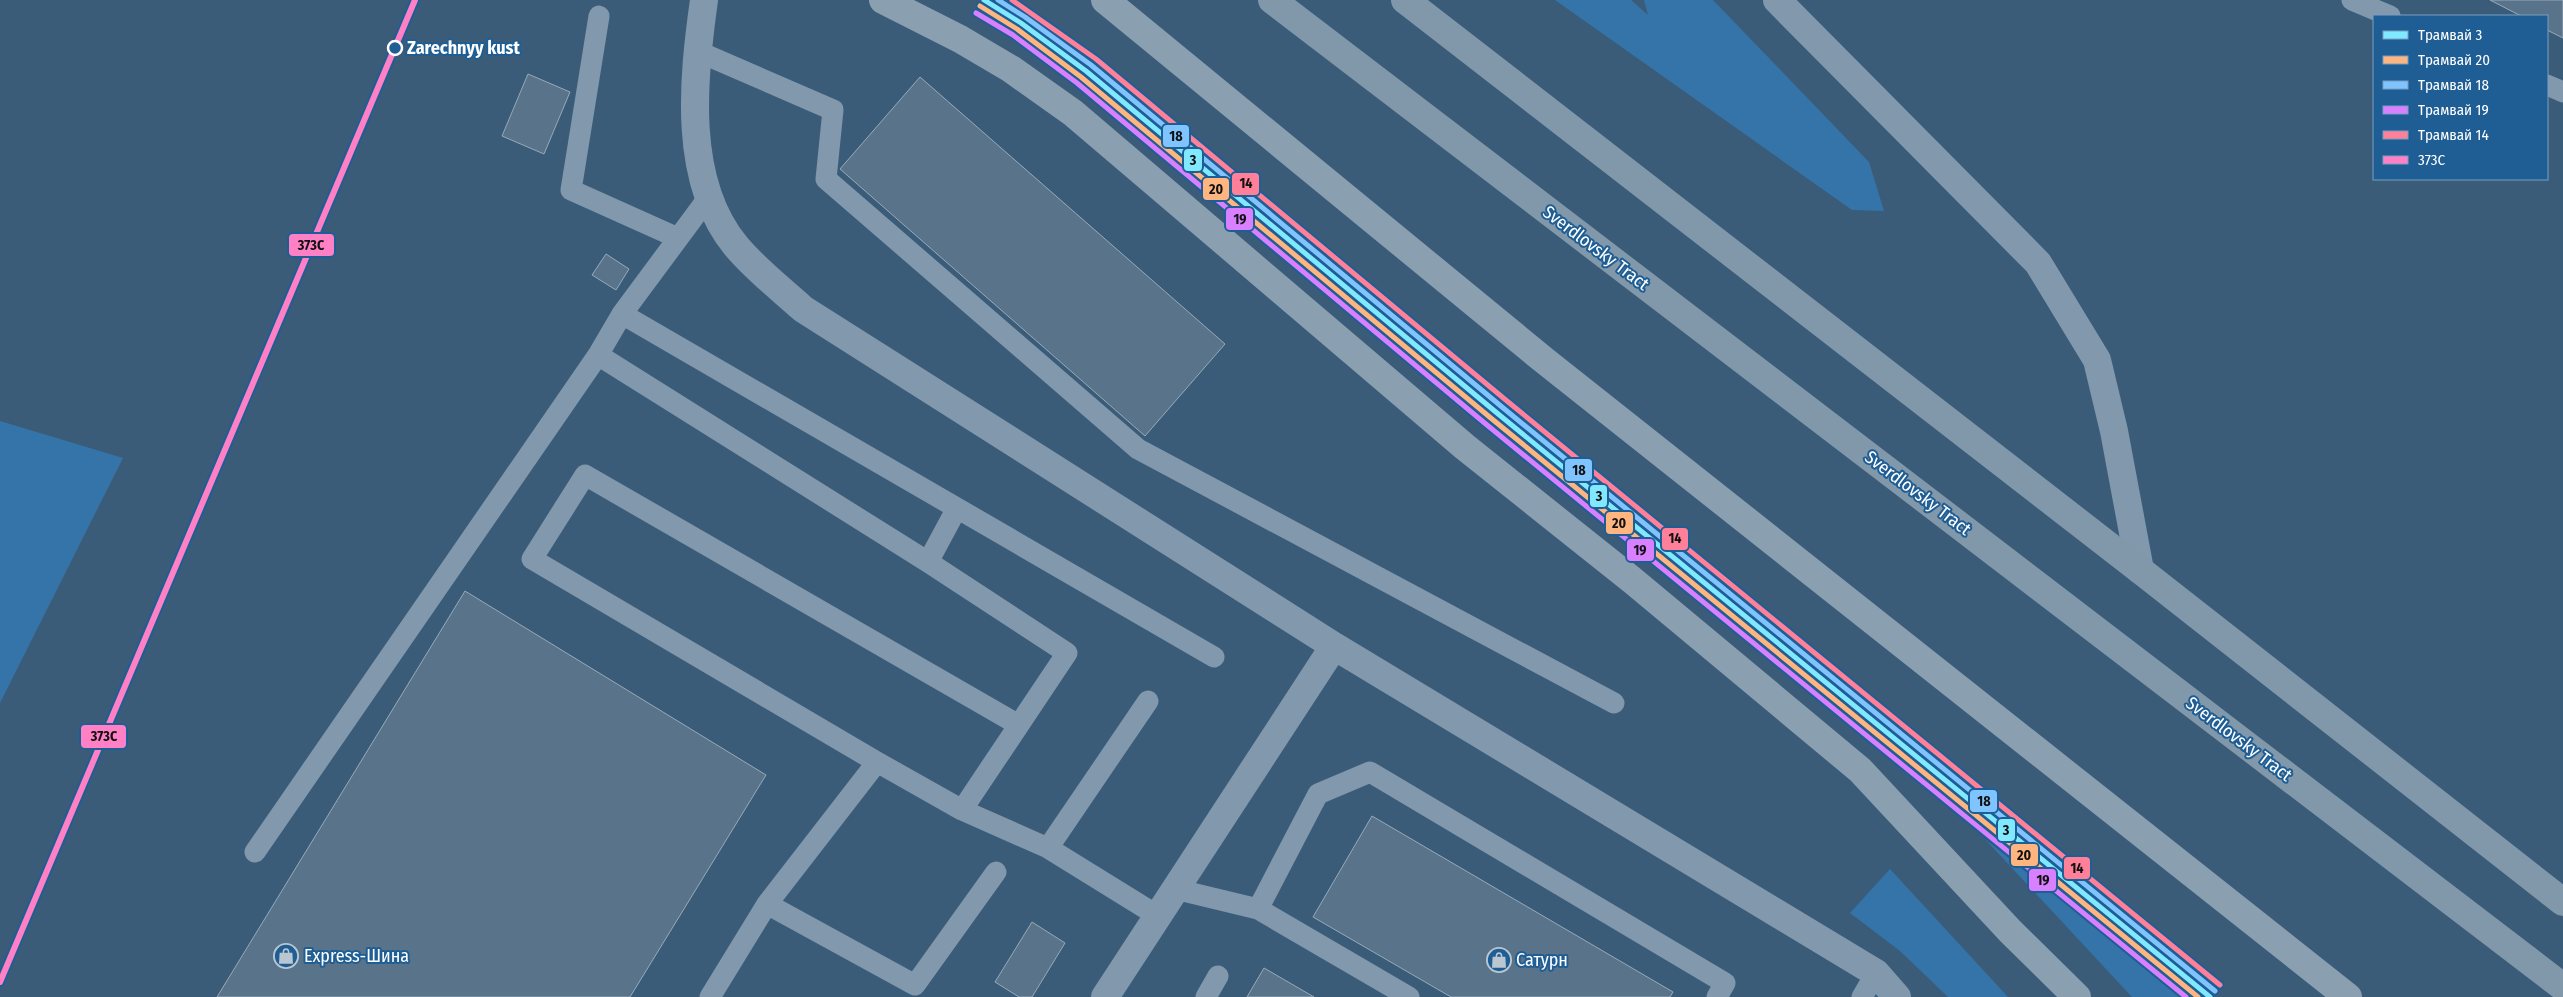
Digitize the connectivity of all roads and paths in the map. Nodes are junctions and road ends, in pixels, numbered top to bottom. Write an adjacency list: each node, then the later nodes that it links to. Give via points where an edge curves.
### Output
1 (704, 0): 10 (street)
2 (883, 0): 45 (main road, via 1011,69 1073,113 1465,447 1632,580 1860,770 2010,931)
3 (1106, 0): 46 (main road, via 1545,361)
4 (1404, 0): 19 (main road)
5 (1777, 0): 19 (street, via 2038,263 2097,360)
6 (2352, 0): 8 (lane)
7 (1281, 8): 37 (main road, Sverdlovsky Tract)
8 (2388, 15)
9 (598, 16): 14 (lane, via 571,190)
10 (697, 52): 13 (street, via 698,152); 23 (lane, via 833,110 826,179 1138,449)
11 (2548, 85): 12 (lane)
12 (2563, 92)
13 (708, 198): 14 (lane); 20 (street, via 736,246 803,309)
14 (678, 238): 15 (lane)
15 (622, 314): 16 (lane); 17 (lane)
16 (598, 355): 18 (lane); 28 (lane)
17 (957, 508): 18 (lane); 21 (lane)
18 (928, 562): 24 (lane, via 1067,653)
19 (2140, 570): 31 (main road)
20 (1334, 646): 30 (street); 35 (street)
21 (1214, 657)
22 (1148, 701): 27 (lane)
23 (1614, 702)
24 (1017, 724): 25 (lane, via 585,475 532,559); 26 (lane)
25 (877, 762): 26 (lane); 32 (lane)
26 (962, 810): 27 (lane)
27 (1048, 848): 34 (lane)
28 (255, 852)
29 (996, 872): 32 (lane, via 914,985)
30 (1175, 889): 33 (lane); 34 (street)
31 (2563, 902)
32 (767, 904): 38 (lane)
33 (1258, 909): 41 (lane); 42 (lane, via 1318,794 1370,772 1725,983)
34 (1158, 916): 39 (street)
35 (1876, 973): 43 (lane); 44 (street)
36 (1218, 976): 40 (lane)
37 (2563, 987)
38 (710, 997)
39 (1105, 997)
40 (1206, 997)
41 (1409, 997)
42 (1717, 997)
43 (1862, 997)
44 (1897, 997)
45 (2077, 997)
46 (2348, 997)

